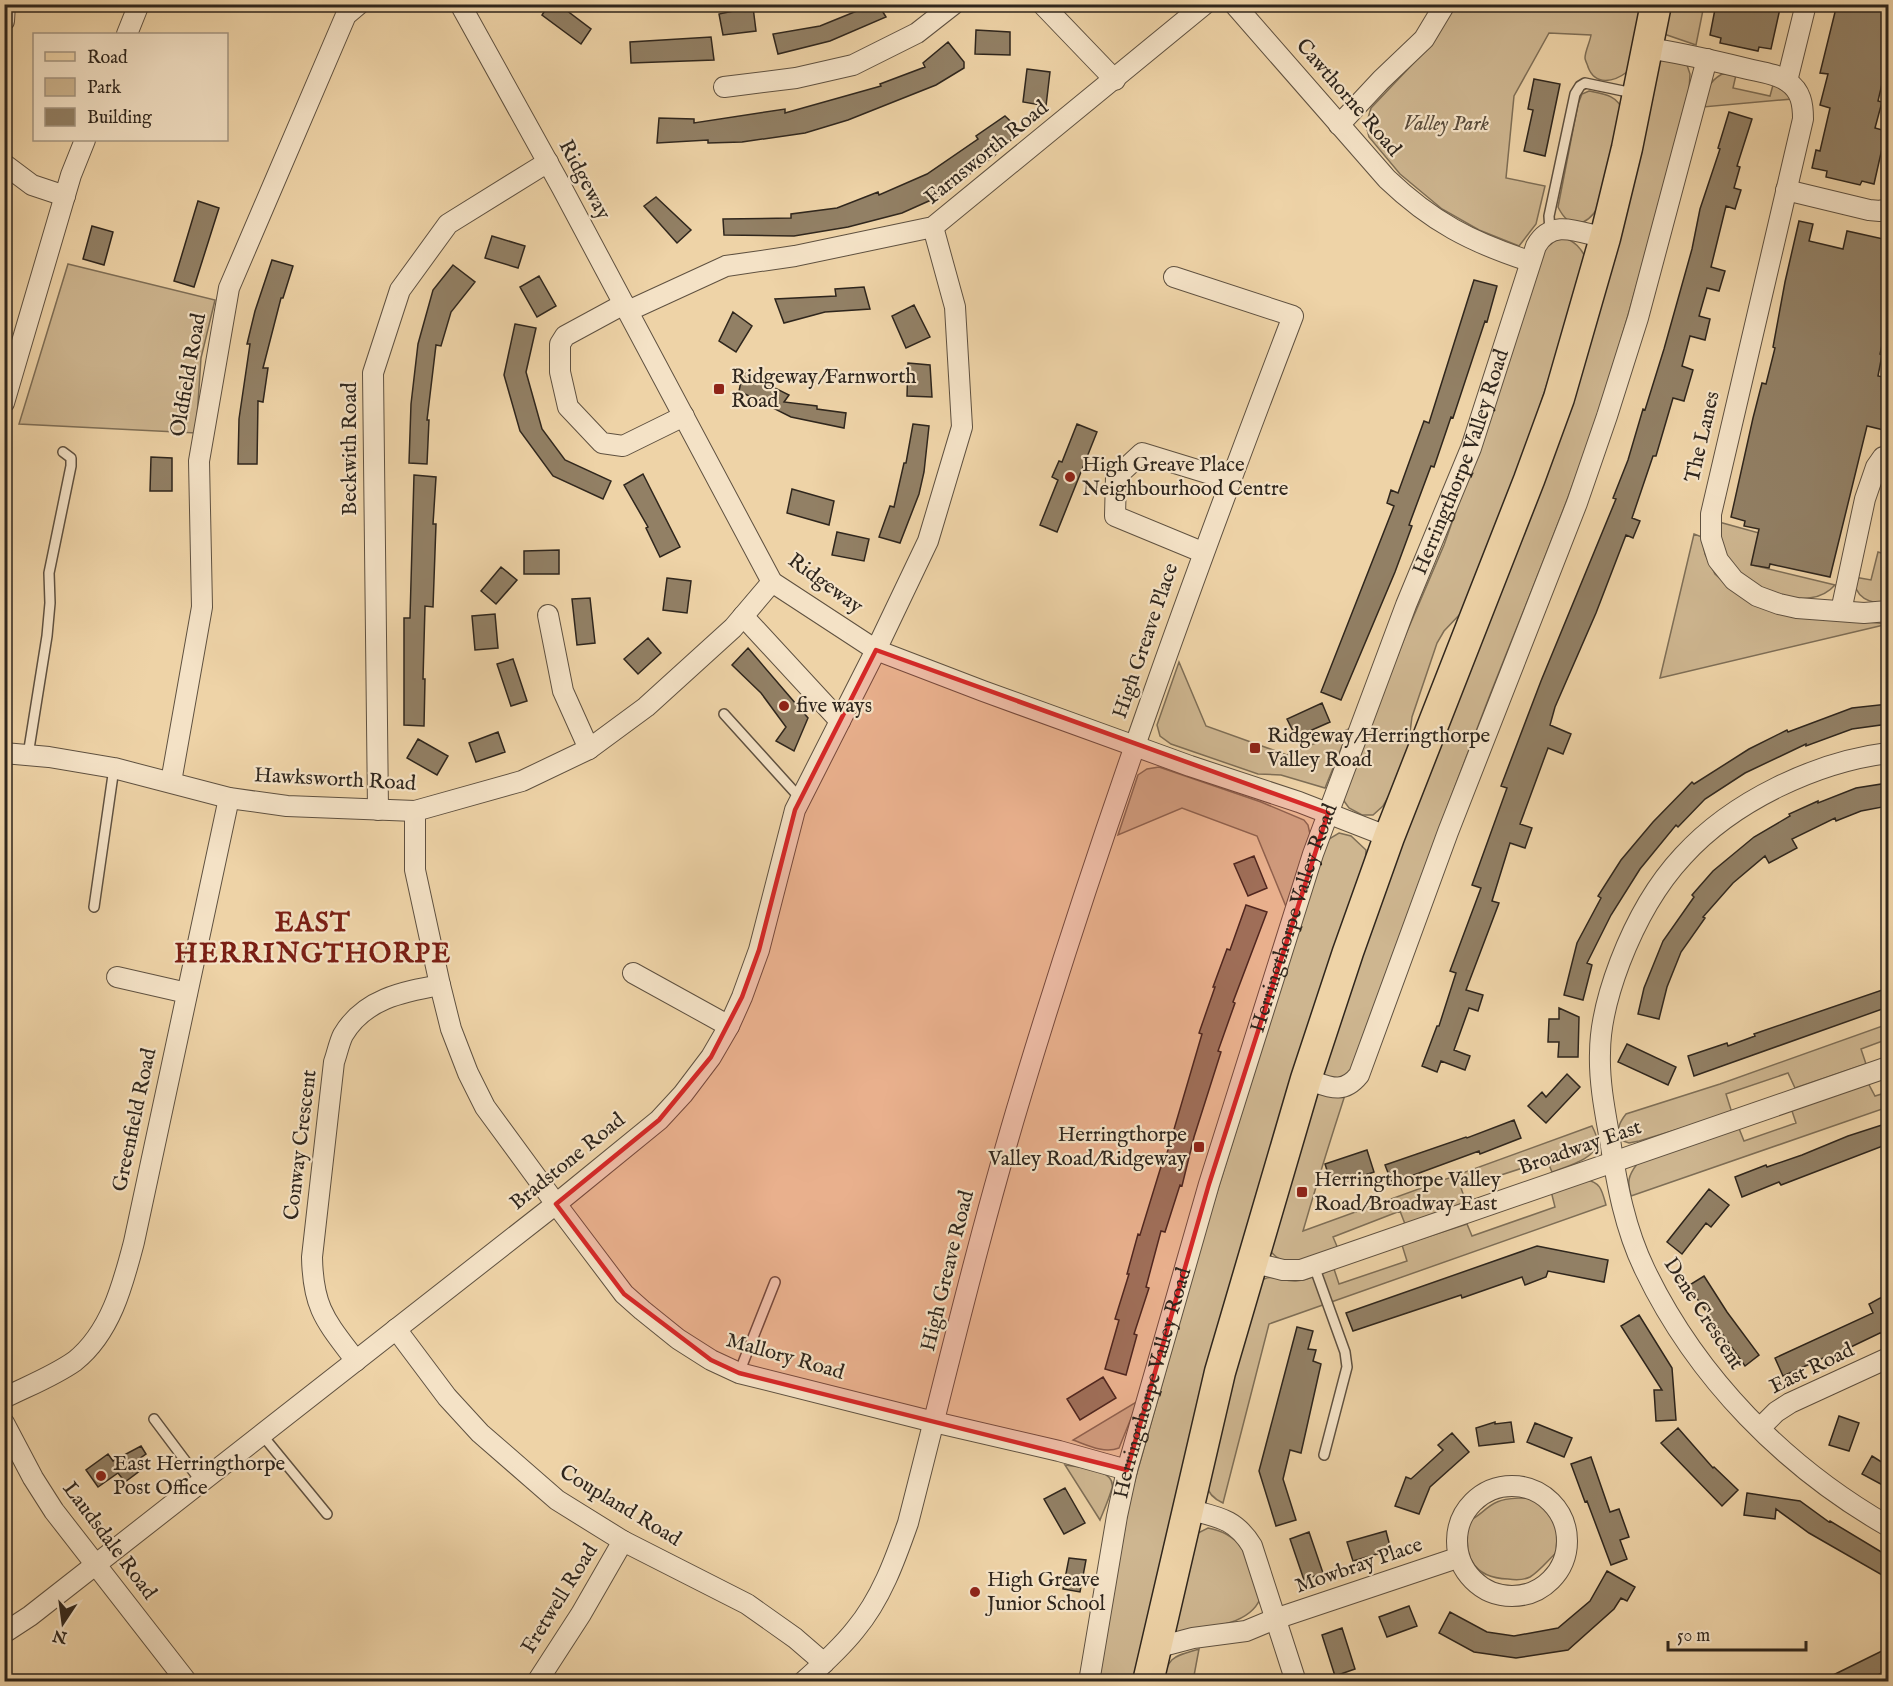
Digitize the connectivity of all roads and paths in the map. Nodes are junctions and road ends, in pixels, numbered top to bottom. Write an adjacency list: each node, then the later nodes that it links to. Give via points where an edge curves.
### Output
1 (5, 4): 12 (street)
2 (139, 4): 13 (street)
3 (359, 4): 53 (street, Oldfield Road, via 346,15 228,288 199,461 202,607)
4 (460, 4): 22 (street, Ridgeway)
5 (954, 4): 18 (street, via 917,33 854,65 796,78)
6 (1042, 4): 16 (street)
7 (1205, 4): 16 (street, Farnsworth Road)
8 (1234, 4): 20 (street, Cawthorne Road)
9 (1445, 4): 20 (street, via 1424,39)
10 (1656, 4): 14 (main road)
11 (1806, 4): 17 (street)
12 (4, 21)
13 (127, 33)
14 (1648, 48): 15 (street); 19 (main road)
15 (1707, 59): 17 (street); 67 (street, via 1638,318 1577,503 1448,832 1359,1075 1345,1088)
16 (1115, 80): 27 (street, Farnsworth Road)
17 (1787, 81): 24 (street, The Lanes, via 1797,90 1803,118)
18 (724, 87)
19 (1638, 94): 28 (lane, via 1586,83 1580,86 1572,103 1549,216); 29 (main road)
20 (1339, 125): 30 (street, Cawthorne Road, via 1412,203 1468,239)
21 (85, 141): 25 (street)
22 (548, 162): 32 (street, Ridgeway); 56 (street, Beckwith Road, via 448,224 400,290 373,373)
23 (4, 164): 25 (street, via 32,185)
24 (1786, 189): 26 (street, via 1869,210); 40 (street, The Lanes, via 1722,459 1711,514 1711,538 1718,560 1734,580 1757,596 1788,606)
25 (65, 196): 33 (street)
26 (1888, 209)
27 (933, 227): 32 (street, Farnsworth Road, via 726,266); 44 (street, Bradstone Road, via 955,307 962,427 927,541)
28 (1550, 231): 29 (street, via 1564,229); 30 (street, Herringthorpe Valley Road, via 1542,235)
29 (1605, 238): 59 (main road, via 1562,387 1533,469)
30 (1530, 261): 58 (street, Herringthorpe Valley Road, via 1471,448)
31 (1174, 277): 37 (street, High Greave Place, via 1293,316)
32 (626, 308): 34 (street, Ridgeway); 34 (street, Farnsworth Road, via 565,336 560,344 560,372 568,407 602,443 623,446)
33 (4, 403)
34 (684, 416): 39 (street, Ridgeway)
35 (63, 452): 51 (lane, via 70,458 71,466 49,573 47,636)
36 (1883, 457): 40 (street, via 1865,499)
37 (1230, 480): 38 (street, High Greave Place); 38 (street, High Greave Place, via 1142,453 1116,477 1115,516)
38 (1202, 552): 47 (street, High Greave Place)
39 (772, 582): 43 (street, Hawksworth Road); 44 (street, Ridgeway)
40 (1841, 611): 41 (street, The Lanes)
41 (1888, 611)
42 (548, 615): 48 (street, via 562,691)
43 (743, 616): 46 (street); 48 (street, Hawksworth Road, via 646,707)
44 (876, 650): 46 (street, Bradstone Road); 47 (street, Ridgeway)
45 (724, 714): 55 (lane)
46 (840, 721): 55 (street, Bradstone Road)
47 (1136, 746): 58 (street, Ridgeway); 79 (street, High Greave Road, via 1103,836 1021,1094)
48 (589, 749): 57 (street, Hawksworth Road, via 522,781)
49 (4, 753): 51 (street, Hawksworth Road)
50 (1888, 753): 68 (street, Dene Crescent, via 1821,770 1748,803 1713,828 1660,884 1627,943 1603,1021 1601,1081)
51 (28, 755): 52 (street, Hawksworth Road)
52 (114, 768): 53 (street, Hawksworth Road); 60 (lane)
53 (171, 782): 54 (street, Hawksworth Road)
54 (229, 798): 56 (street, Hawksworth Road, via 287,806); 64 (street, Greenfield Road)
55 (800, 798): 65 (street, Bradstone Road, via 759,950)
56 (378, 810): 57 (street, Hawksworth Road)
57 (415, 811): 63 (street, Mallory Road, via 415,870)
58 (1328, 813): 59 (street, Ridgeway); 84 (street, Herringthorpe Valley Road, via 1209,1184)
59 (1389, 837): 67 (main road)
60 (94, 908)
61 (633, 973): 65 (street)
62 (117, 977): 64 (street)
63 (440, 985): 69 (street, Mallory Road, via 459,1051 485,1107); 75 (street, Conway Crescent, via 378,1001 357,1017 342,1037 334,1062 312,1284 327,1323)
64 (187, 993): 77 (street, Greenfield Road, via 134,1242 110,1315 75,1360)
65 (729, 1026): 69 (street, Bradstone Road, via 684,1094)
66 (1888, 1067): 68 (street, Broadway East)
67 (1306, 1079): 70 (main road)
68 (1613, 1162): 71 (street, Broadway East); 81 (street, Dene Crescent, via 1628,1227 1646,1271 1708,1373)
69 (556, 1204): 73 (street, Bradstone Road); 76 (street, Mallory Road, via 624,1294 678,1339)
70 (1251, 1262): 71 (street, Broadway East, via 1293,1271); 86 (main road)
71 (1314, 1266): 83 (lane, via 1347,1367)
72 (775, 1282): 76 (lane)
73 (396, 1329): 75 (street, Bradstone Road); 89 (street, Coupland Road, via 447,1397 480,1433 557,1500)
74 (1888, 1358): 81 (street, East Road, via 1790,1403)
75 (356, 1361): 82 (street, Bradstone Road)
76 (739, 1373): 79 (street, Mallory Road)
77 (4, 1398)
78 (154, 1419): 85 (lane)
79 (934, 1422): 84 (street, Mallory Road); 95 (street, High Greave Road, via 908,1523 883,1586 856,1630)
80 (4, 1423): 91 (street, Laudsdale Road, via 54,1511)
81 (1760, 1428): 88 (street, Dene Crescent, via 1824,1484)
82 (263, 1436): 85 (street, Bradstone Road); 87 (lane)
83 (1324, 1455)
84 (1127, 1470): 99 (street, Herringthorpe Valley Road)
85 (202, 1483): 91 (street, Bradstone Road)
86 (1187, 1509): 92 (street, via 1219,1517 1243,1531 1252,1546); 94 (main road)
87 (327, 1514)
88 (1888, 1526)
89 (623, 1541): 95 (street, Coupland Road, via 747,1604); 97 (street, Fretwell Road)
90 (1458, 1558): 90 (street, Mowbray Place, via 1458,1527 1464,1512 1487,1491 1518,1485 1533,1489 1547,1497 1565,1522 1568,1537 1563,1565 1549,1582 1530,1594 1501,1596 1487,1591 1475,1582); 92 (street, Mowbray Place)
91 (96, 1564): 93 (street, Bradstone Road); 96 (street, Laudsdale Road)
92 (1275, 1620): 94 (street, Mowbray Place, via 1246,1631); 101 (street)
93 (4, 1633)
94 (1155, 1648): 100 (main road)
95 (824, 1663): 98 (street, High Greave Road)
96 (187, 1682)
97 (537, 1682)
98 (803, 1682)
99 (1089, 1682)
100 (1148, 1682)
101 (1296, 1682)

